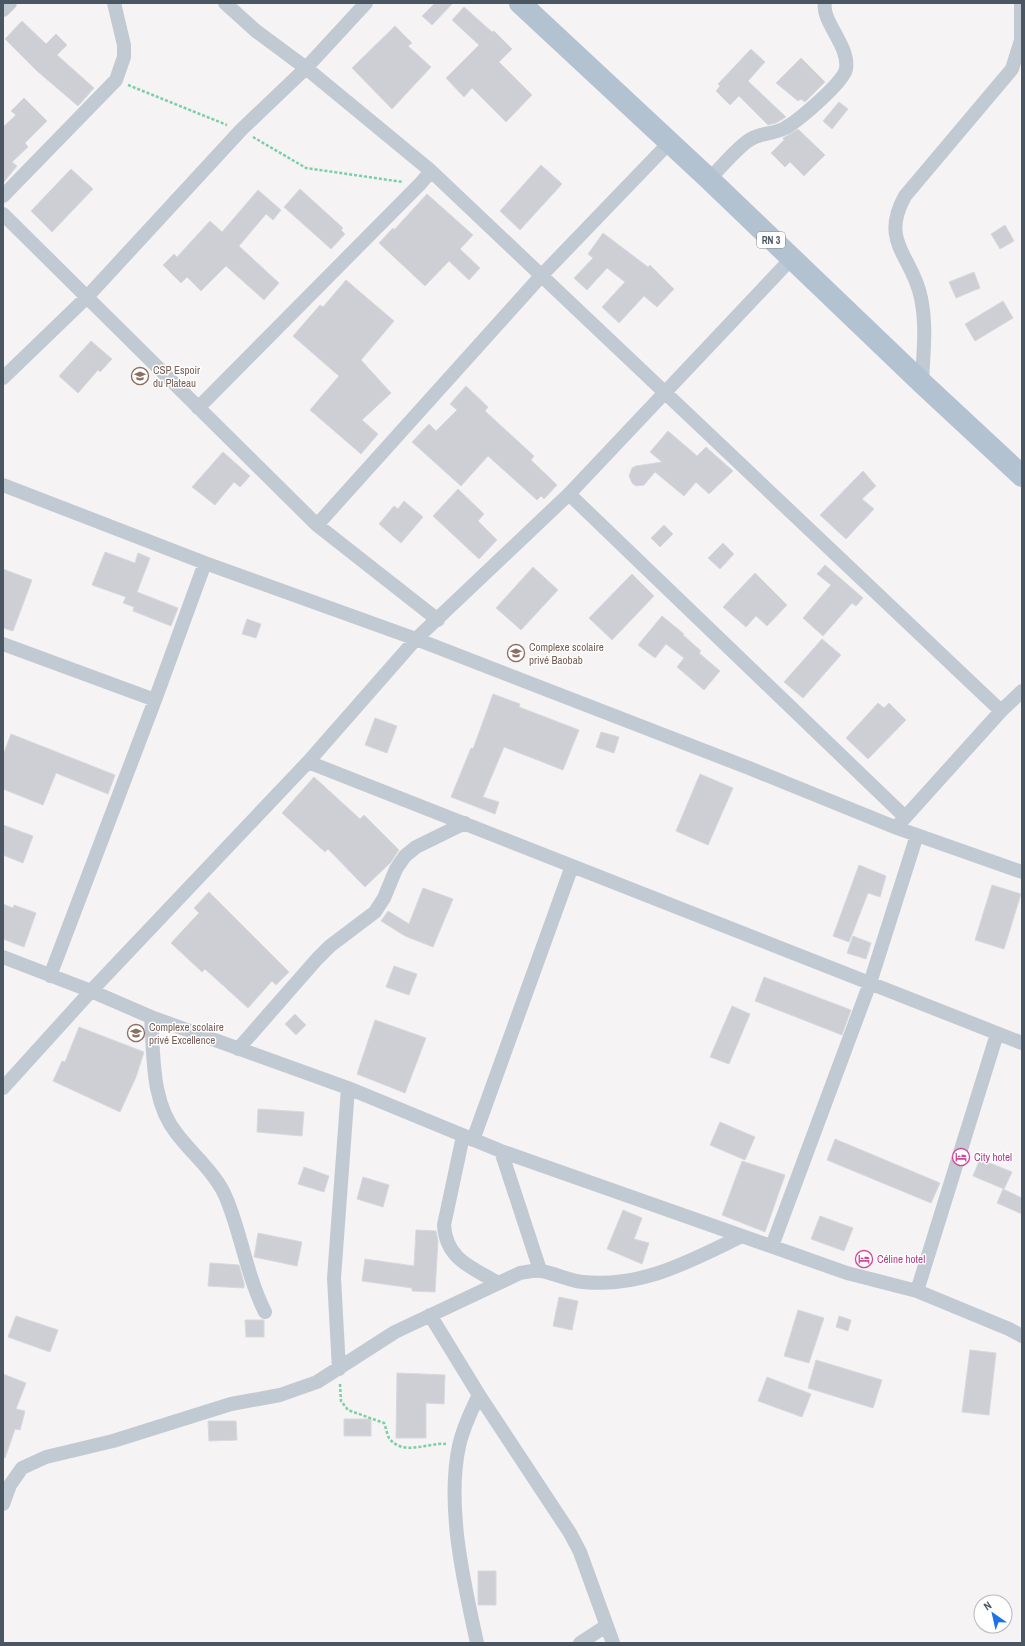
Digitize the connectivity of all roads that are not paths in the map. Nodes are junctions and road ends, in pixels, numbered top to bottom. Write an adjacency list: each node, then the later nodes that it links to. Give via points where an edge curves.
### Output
1 (10, 3): 8 (street)
2 (114, 3): 13 (street, via 124,45 124,57 116,80)
3 (225, 3): 9 (street, via 233,12)
4 (366, 3): 9 (street)
5 (520, 3): 10 (main road, RN 3)
6 (825, 3): 12 (street, via 828,17 846,55 846,69 842,79 795,122 782,130 749,140)
7 (1021, 3): 19 (street, via 1022,40 1012,69 905,196 897,209 894,230 898,244 914,275 926,324)
8 (3, 10)
9 (306, 68): 11 (street); 17 (street, via 241,130)
10 (669, 143): 12 (main road, RN 3); 16 (street)
11 (431, 171): 16 (street); 21 (street)
12 (709, 179): 15 (main road, RN 3)
13 (3, 196)
14 (3, 214): 17 (street)
15 (791, 259): 19 (main road, RN 3); 20 (street)
16 (541, 276): 20 (street); 25 (street)
17 (86, 298): 18 (street); 21 (street)
18 (3, 378)
19 (922, 383): 22 (main road, RN 3)
20 (664, 392): 24 (street); 32 (street)
21 (198, 408): 25 (street)
22 (1022, 476)
23 (3, 485): 26 (street)
24 (569, 494): 27 (street); 34 (street)
25 (317, 525): 27 (street)
26 (205, 563): 28 (street); 31 (street)
27 (438, 620): 28 (street)
28 (416, 639): 33 (street); 34 (street, via 749,768)
29 (3, 644): 31 (street)
30 (1022, 691): 32 (street)
31 (155, 700): 40 (street)
32 (1001, 711): 34 (street)
33 (308, 762): 35 (street); 42 (street)
34 (901, 822): 36 (street)
35 (465, 824): 37 (street); 46 (street, via 416,847 405,856 375,912 321,954)
36 (917, 835): 38 (street); 41 (street)
37 (572, 866): 41 (street); 49 (street)
38 (1022, 872)
39 (3, 957): 40 (street)
40 (50, 976): 42 (street)
41 (870, 983): 44 (street); 52 (street)
42 (91, 991): 43 (street); 47 (street)
43 (151, 1018): 46 (street); 56 (street, via 156,1082 163,1112 176,1133 218,1183 227,1198 252,1284)
44 (997, 1034): 45 (street); 55 (street)
45 (1022, 1043)
46 (238, 1049): 48 (street)
47 (3, 1088)
48 (348, 1088): 49 (street); 59 (street, via 334,1278)
49 (468, 1138): 50 (street); 54 (street, via 444,1225 445,1238 451,1252 462,1262)
50 (501, 1151): 51 (street); 53 (street)
51 (742, 1236): 52 (street); 53 (street, via 656,1275 620,1282 582,1282)
52 (772, 1246): 55 (street, via 847,1273)
53 (540, 1270): 54 (street, via 520,1273)
54 (498, 1283): 57 (street)
55 (917, 1291): 58 (street)
56 (265, 1312)
57 (430, 1315): 59 (street, via 395,1332); 60 (street)
58 (1022, 1336)
59 (339, 1369): 61 (street, via 317,1382 280,1395 231,1404 113,1442 46,1457 22,1468 10,1485)
60 (479, 1395): 62 (street, via 570,1533 580,1552); 63 (street, via 459,1446 454,1485 457,1527)
61 (3, 1504)
62 (606, 1626): 64 (street); 65 (street)
63 (477, 1643)
64 (580, 1643)
65 (613, 1643)

